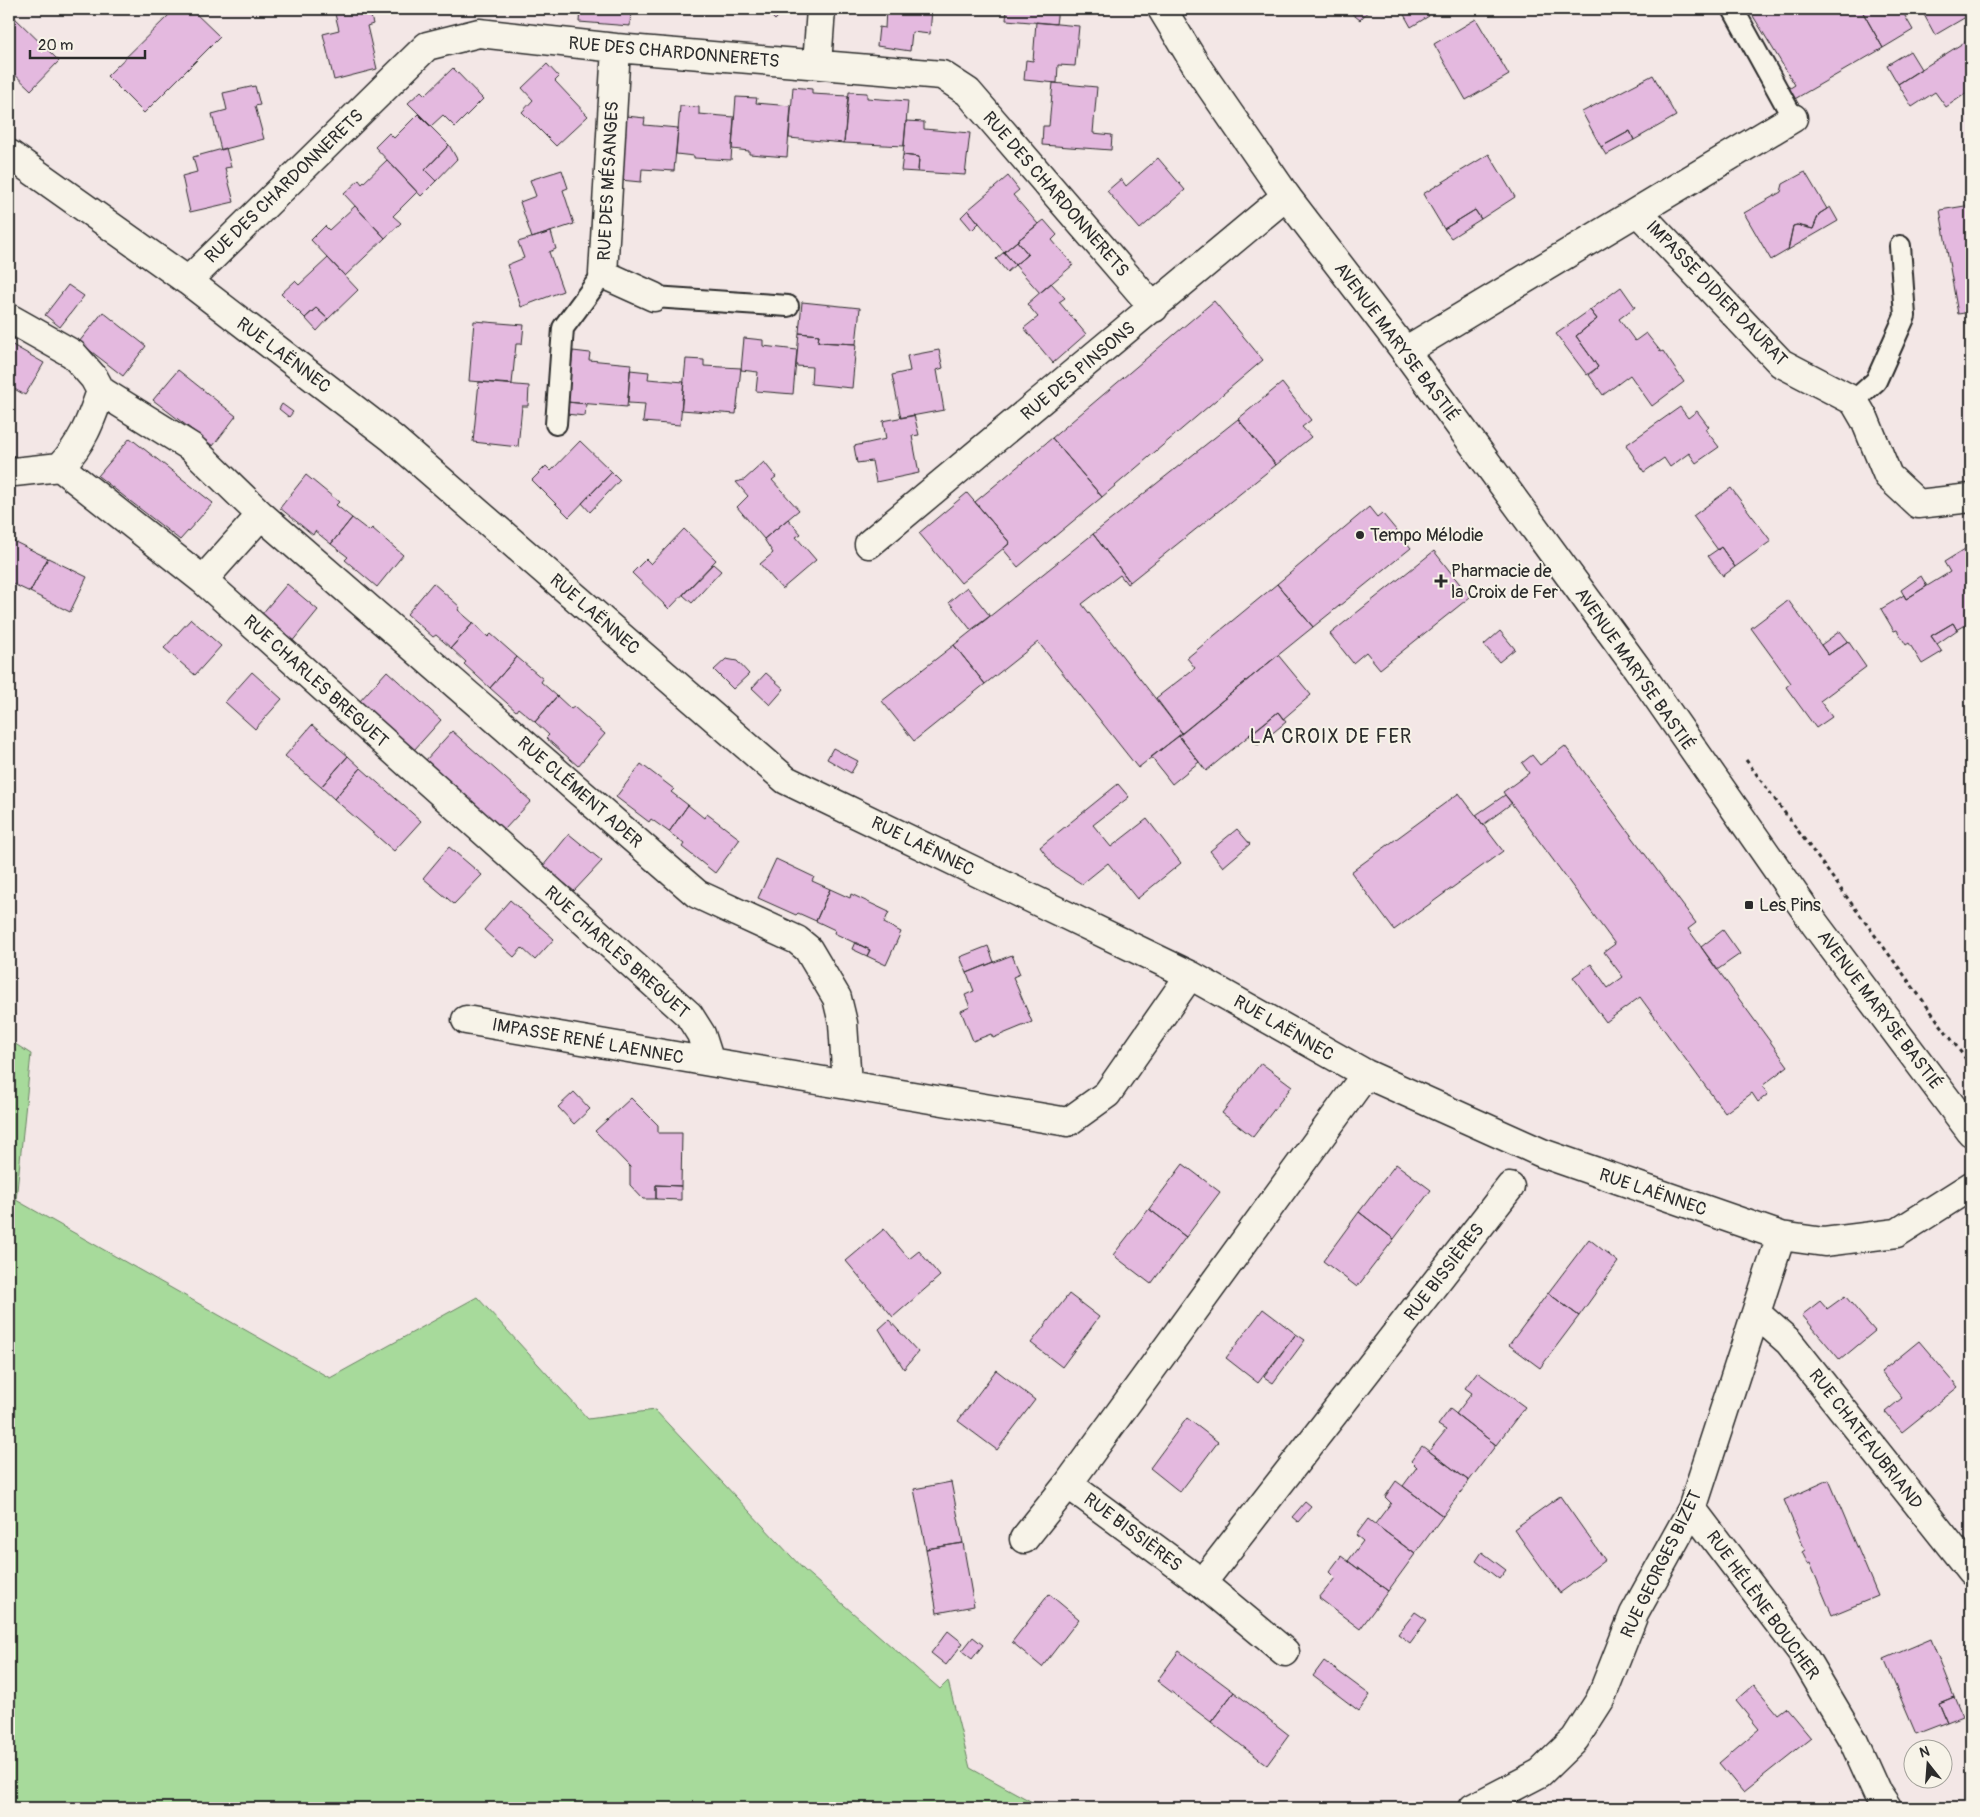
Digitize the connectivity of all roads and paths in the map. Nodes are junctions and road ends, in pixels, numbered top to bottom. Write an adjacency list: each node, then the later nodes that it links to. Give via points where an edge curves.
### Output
1 (821, 9): 5 (street)
2 (1162, 9): 8 (street, AVENUE MARYSE BASTIÉ, via 1199,70)
3 (1733, 9): 6 (lane, IMPASSE DIDIER DAURAT)
4 (616, 48): 5 (street, RUE DES CHARDONNERETS); 11 (street, RUE DES MÉSANGES); 12 (street, RUE DES CHARDONNERETS, via 478,33 427,46)
5 (817, 64): 15 (street, RUE DES CHARDONNERETS, via 942,75 968,92)
6 (1793, 118): 9 (street, IMPASSE DIDIER DAURAT)
7 (9, 154): 12 (street, RUE LAËNNEC)
8 (1286, 196): 15 (street, RUE DES PINSONS); 17 (street, AVENUE MARYSE BASTIÉ)
9 (1638, 212): 17 (street, IMPASSE DIDIER DAURAT); 19 (street, IMPASSE DIDIER DAURAT, via 1781,363)
10 (1900, 246): 19 (lane, via 1904,316 1876,381)
11 (603, 274): 13 (street, RUE DES MÉSANGES); 20 (lane, via 563,328)
12 (188, 281): 27 (street, RUE LAËNNEC, via 392,438 786,780)
13 (654, 297): 14 (lane, RUE DES MÉSANGES)
14 (788, 306)
15 (1154, 308): 25 (street, RUE DES PINSONS)
16 (9, 318): 18 (street, via 73,354)
17 (1405, 351): 32 (street, AVENUE MARYSE BASTIÉ, via 1637,668 1815,924)
18 (101, 391): 21 (street, via 87,431); 24 (street, RUE CLÉMENT ADER, via 191,447)
19 (1854, 401): 23 (street, via 1888,476 1918,504)
20 (556, 424)
21 (60, 467): 22 (street); 26 (street, RUE CHARLES BREGUET)
22 (9, 470)
23 (1971, 498)
24 (261, 514): 26 (street); 31 (street, RUE CLÉMENT ADER, via 697,894 796,940 808,949 837,998 843,1023)
25 (869, 544)
26 (203, 580): 29 (street, RUE CHARLES BREGUET, via 689,1015 701,1034)
27 (1190, 975): 30 (street, RUE LAËNNEC); 31 (street, via 1107,1094 1068,1122)
28 (466, 1020): 29 (street, IMPASSE RENÉ LAENNEC)
29 (710, 1062): 31 (street)
30 (1366, 1074): 35 (street, RUE LAËNNEC, via 1542,1153); 37 (street, RUE BISSIÈRES)
31 (847, 1084)
32 (1971, 1132)
33 (1510, 1186): 41 (street, RUE BISSIÈRES)
34 (1971, 1186): 35 (street, RUE LAËNNEC, via 1897,1233 1824,1242)
35 (1781, 1236): 36 (street, RUE GEORGES BIZET)
36 (1756, 1313): 38 (street, RUE GEORGES BIZET); 40 (street, RUE CHATEAUBRIAND, via 1789,1342)
37 (1068, 1484): 39 (street); 41 (street, RUE BISSIÈRES)
38 (1692, 1509): 43 (street, RUE GEORGES BIZET, via 1634,1614 1600,1700 1575,1739 1540,1773); 44 (street, RUE HÉLÈNE BOUCHER, via 1801,1652 1853,1740)
39 (1024, 1539)
40 (1971, 1571)
41 (1202, 1583): 42 (street)
42 (1285, 1652)
43 (1473, 1808)
44 (1887, 1808)

